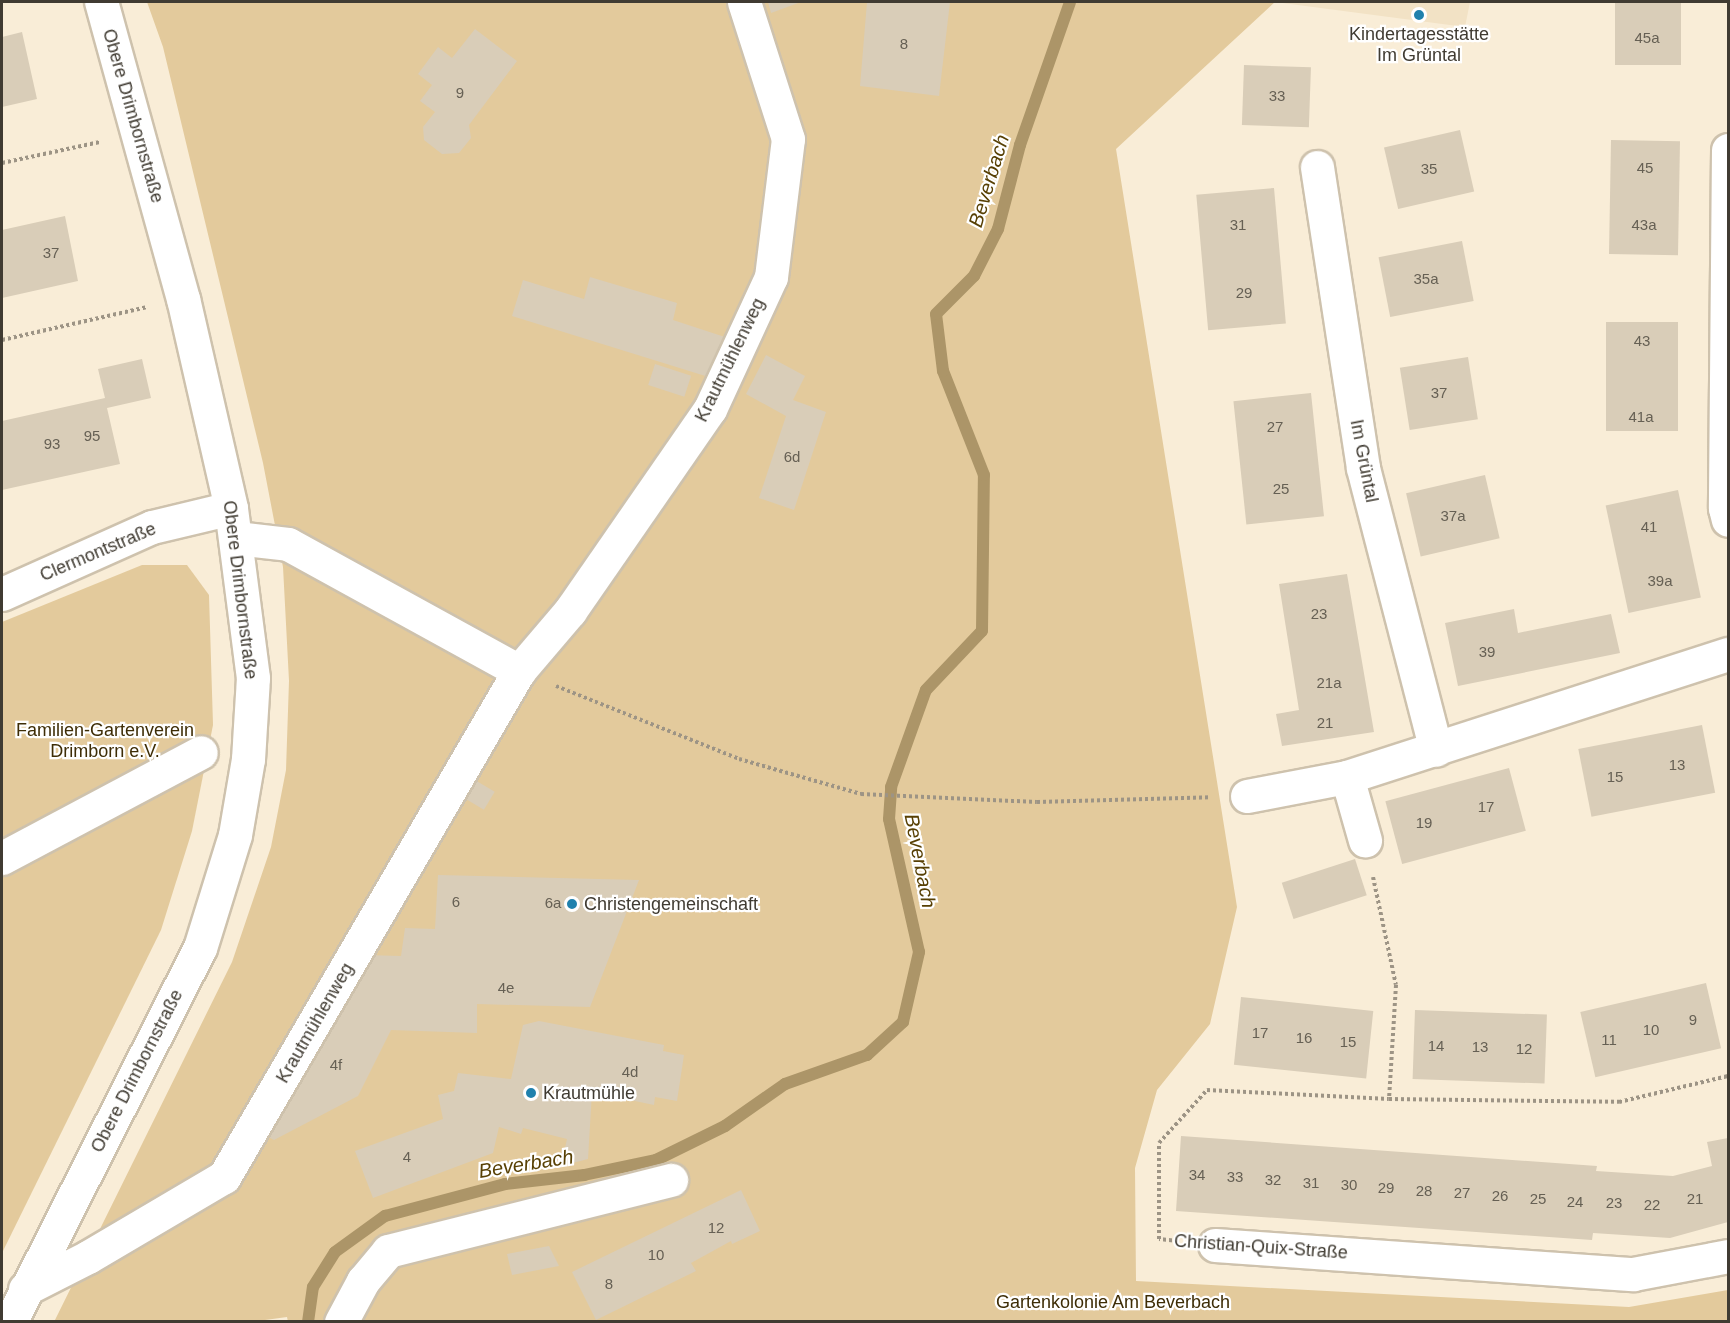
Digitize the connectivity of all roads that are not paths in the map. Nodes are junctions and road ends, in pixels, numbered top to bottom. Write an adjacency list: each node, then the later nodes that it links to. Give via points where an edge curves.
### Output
1 (101, 2): 6 (street, Obere Drimbornstraße, via 183,299)
2 (744, 2): 9 (street, Krautmühlenweg, via 788,139 771,277 710,409 570,610)
3 (1728, 150): 5 (street)
4 (1317, 167): 10 (street, Im Grüntal, via 1363,468)
5 (1728, 520)
6 (234, 523): 7 (street, Clermontstraße, via 152,527); 9 (street, via 288,544); 19 (street, Obere Drimbornstraße, via 253,678 248,759 236,835 200,948)
7 (2, 594)
8 (1728, 654): 10 (street)
9 (519, 671): 19 (street, Krautmühlenweg, via 224,1177 88,1257)
10 (1436, 750): 12 (street)
11 (201, 752): 15 (street)
12 (1347, 777): 13 (street); 14 (street)
13 (1247, 796)
14 (1365, 840)
15 (2, 858)
16 (671, 1180): 21 (street, via 388,1251 363,1281)
17 (1215, 1245): 18 (street, Christian-Quix-Straße, via 1633,1274)
18 (1728, 1256)
19 (25, 1289): 20 (street, Obere Drimbornstraße)
20 (10, 1322)
21 (341, 1322)

